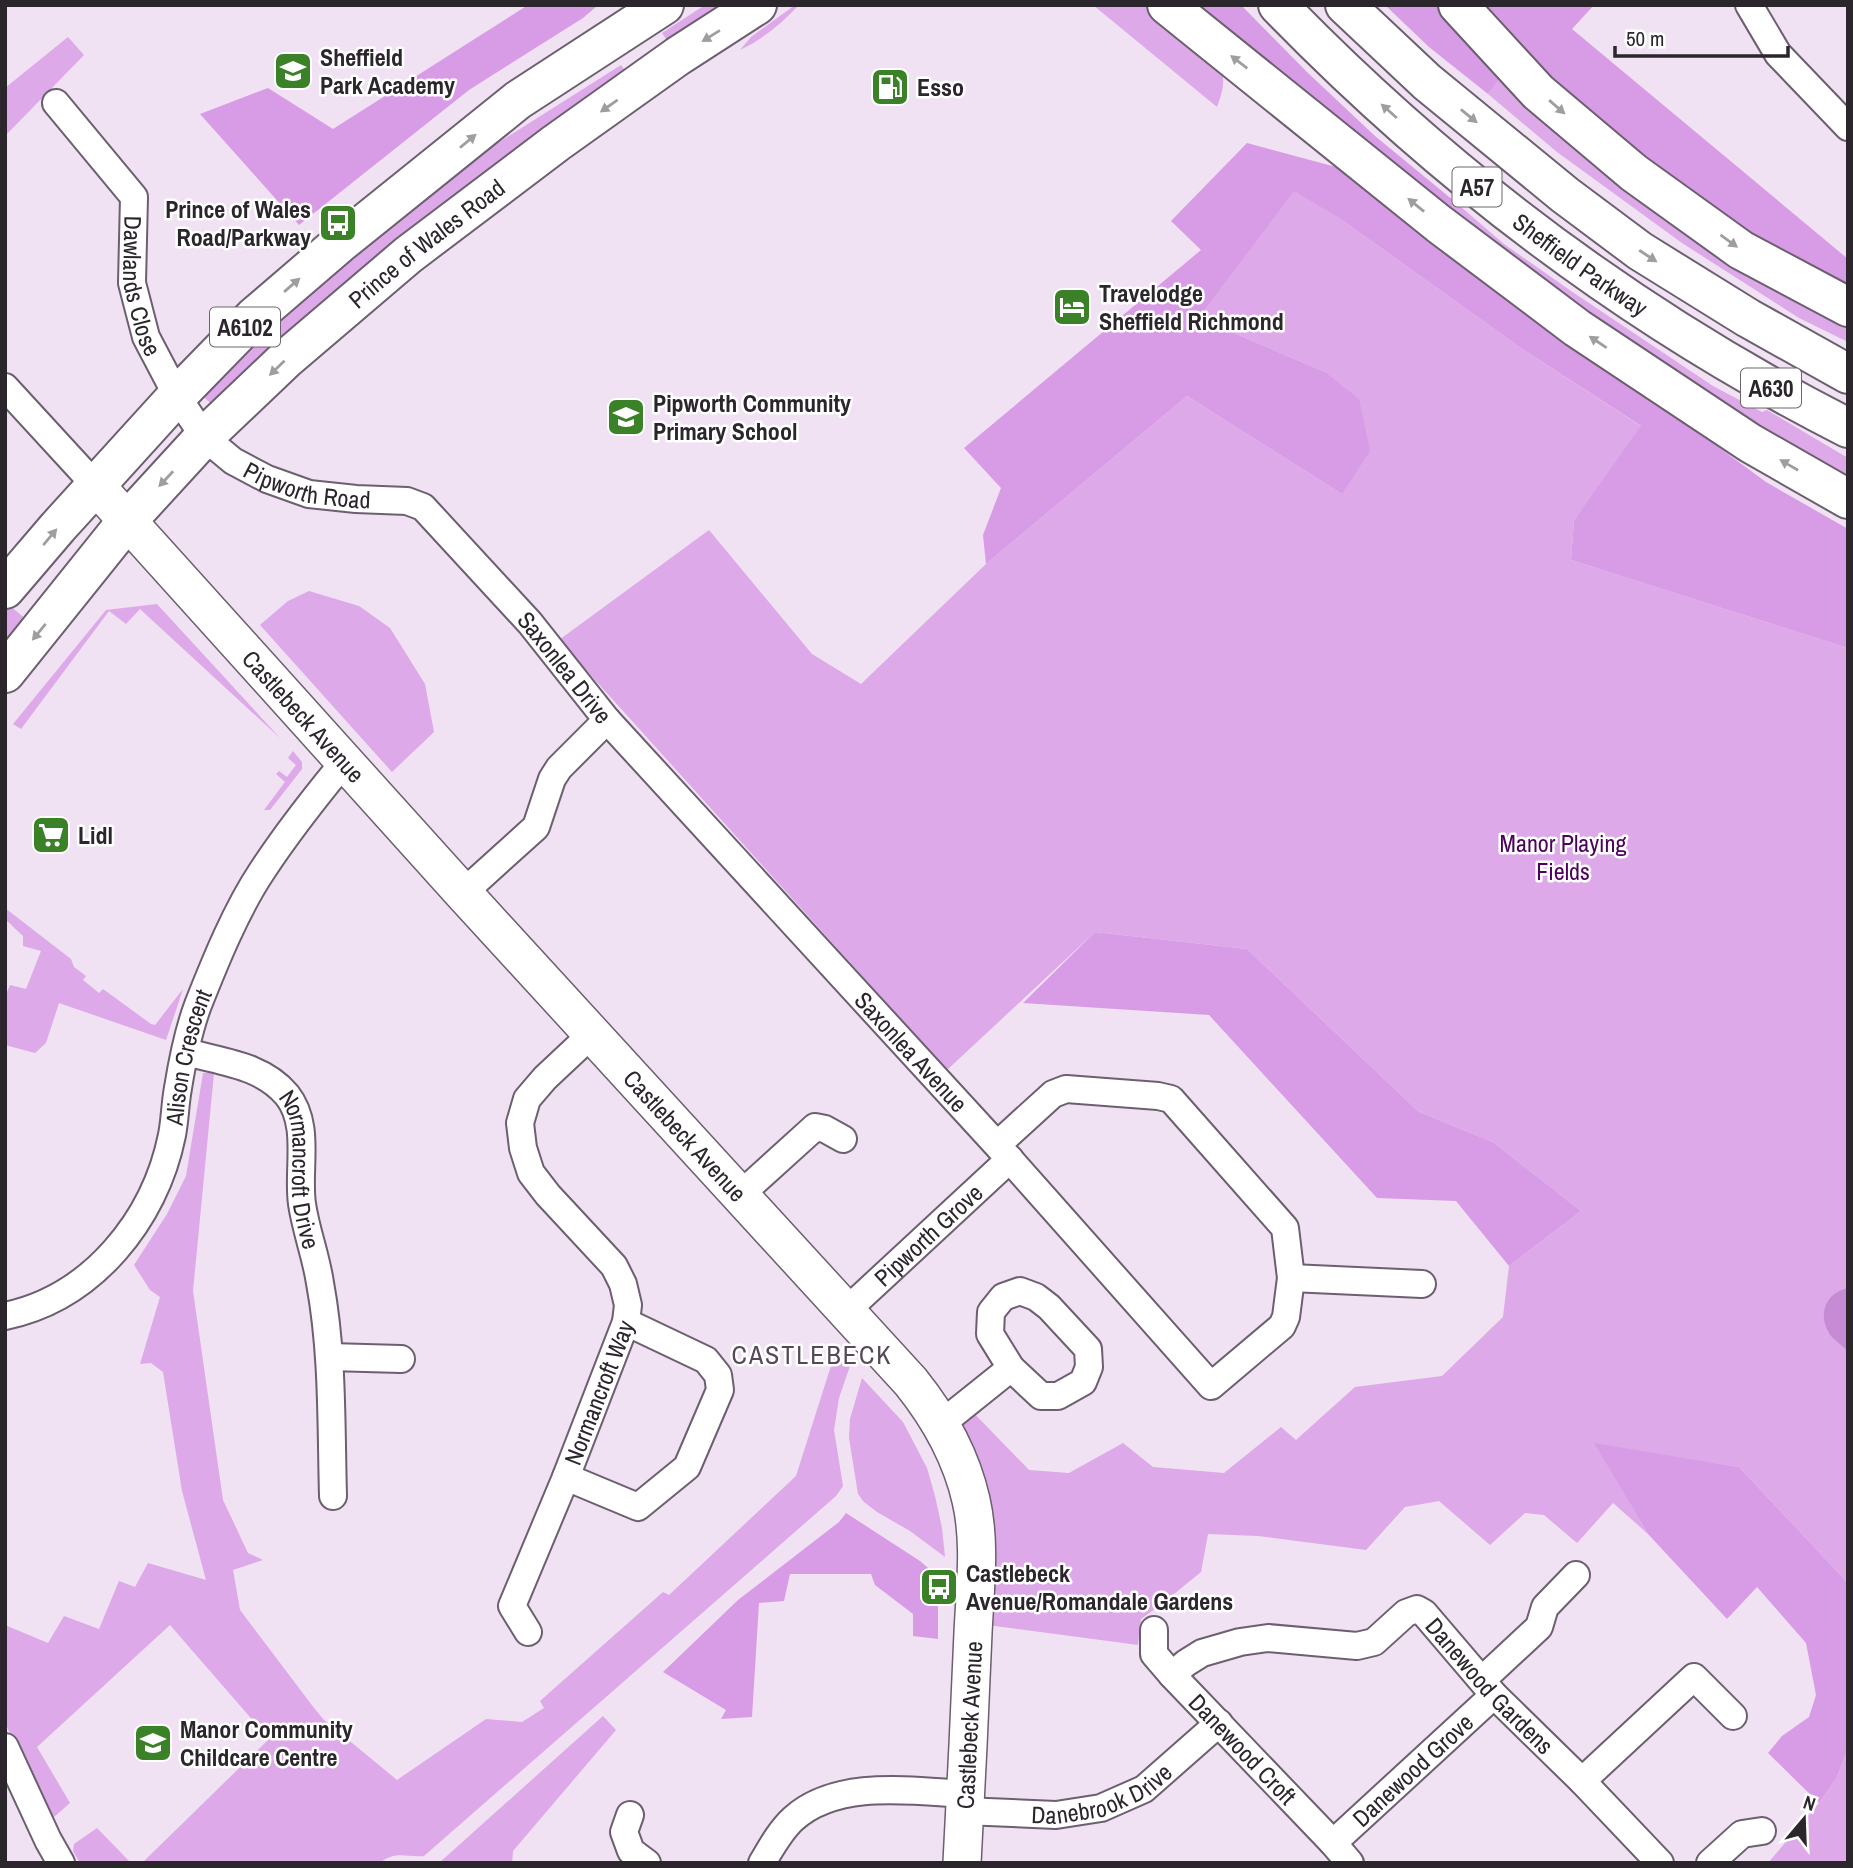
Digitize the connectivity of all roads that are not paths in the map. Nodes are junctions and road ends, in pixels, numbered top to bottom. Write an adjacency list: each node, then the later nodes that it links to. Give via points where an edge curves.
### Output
1 (664, 5): 16 (highway, A6102, one-way to 1, via 254,317 518,100)
2 (757, 5): 18 (highway, Prince of Wales Road / A6102, one-way to 18, via 556,143 408,255 286,359)
3 (1167, 5): 21 (highway, one-way to 3, via 1750,443 1577,328 1439,224)
4 (1278, 5): 12 (highway, Sheffield Parkway / A57, one-way to 4, via 1609,287 1501,207 1386,109)
5 (1345, 5): 11 (highway, Sheffield Parkway / A57, one-way to 11, via 1427,82 1565,195 1640,251)
6 (1458, 5): 10 (highway, one-way to 10, via 1538,92 1634,173 1741,250)
7 (1749, 5): 9 (street, via 1778,54)
8 (56, 103): 16 (street, Dawlands Close, via 134,197 132,283 146,337)
9 (1848, 127)
10 (1848, 307)
11 (1748, 318): 13 (highway, A57); 14 (highway, Sheffield Parkway / A630)
12 (1697, 344): 17 (highway, Sheffield Parkway / A630); 19 (highway, A57)
13 (1848, 362)
14 (1848, 374)
15 (5, 387): 20 (street)
16 (177, 396): 18 (street, Dawlands Close); 20 (highway, A6102)
17 (1848, 428)
18 (204, 437): 22 (street, Pipworth Road, via 233,461 309,494 407,501); 23 (highway, Prince of Wales Road / A6102, one-way to 23)
19 (1848, 453)
20 (96, 486): 23 (street); 24 (highway, A6102, one-way to 20)
21 (1848, 499)
22 (423, 507): 26 (street, Saxonlea Drive, via 530,623)
23 (127, 521): 25 (highway, Prince of Wales Road / A6102, one-way to 25); 27 (street, Castlebeck Avenue)
24 (6, 586)
25 (5, 673)
26 (607, 720): 28 (street, Saxonlea Drive, via 559,768 536,827); 32 (street, Saxonlea Avenue)
27 (345, 761): 28 (street, Castlebeck Avenue); 30 (street, Alison Crescent, via 261,873 227,936 197,1009)
28 (463, 893): 29 (street, Castlebeck Avenue)
29 (593, 1033): 33 (street, Castlebeck Avenue); 38 (street, Normancroft Way, via 527,1099 520,1123 531,1173 614,1266 628,1305)
30 (186, 1052): 37 (street, Alison Crescent, via 172,1136 156,1187 127,1236 77,1286 50,1302); 39 (street, Normancroft Drive, via 249,1068 271,1080 288,1096 299,1117 302,1203 321,1283)
31 (843, 1139): 33 (street, via 815,1127)
32 (1004, 1152): 34 (street, Pipworth Grove, via 1052,1094 1066,1089 1171,1099 1285,1228); 36 (street, Pipworth Grove); 42 (street, Saxonlea Avenue)
33 (740, 1195): 36 (street, Castlebeck Avenue)
34 (1291, 1278): 35 (street); 42 (street, Pipworth Grove, via 1282,1326)
35 (1422, 1284)
36 (846, 1311): 43 (street, Castlebeck Avenue, via 911,1382)
37 (5, 1316)
38 (626, 1322): 44 (street, Normancroft Way); 44 (street, via 706,1360 718,1375 720,1390 687,1467 638,1507)
39 (330, 1357): 40 (street); 45 (street, Normancroft Drive)
40 (401, 1359)
41 (1012, 1368): 43 (street)
42 (1212, 1386)
43 (941, 1424): 55 (street, Castlebeck Avenue, via 965,1479 975,1529)
44 (566, 1477): 48 (street, Normancroft Way, via 512,1606)
45 (333, 1496)
46 (1576, 1575): 50 (street, Danewood Grove, via 1545,1608 1539,1627)
47 (1154, 1630): 49 (street, Danewood Croft, via 1154,1654)
48 (528, 1632)
49 (1172, 1675): 50 (street, Danewood Gardens, via 1202,1653 1240,1642 1268,1638 1357,1646 1374,1642 1406,1613 1417,1609); 52 (street, Danewood Croft)
50 (1488, 1688): 54 (street, Danewood Gardens); 58 (street, Danewood Grove)
51 (1732, 1716): 54 (street, via 1694,1676)
52 (1219, 1723): 55 (street, Danebrook Drive, via 1144,1789 1101,1808 1056,1815); 58 (street, Danewood Croft)
53 (8, 1763): 59 (street)
54 (1582, 1781): 63 (street, Danewood Gardens)
55 (965, 1802): 61 (street, Danebrook Drive, via 887,1789 820,1802 794,1818); 62 (street, Castlebeck Avenue)
56 (630, 1815): 60 (street, via 624,1832 631,1850)
57 (1762, 1831): 64 (street, via 1742,1834)
58 (1341, 1853)
59 (61, 1863)
60 (647, 1863)
61 (762, 1863)
62 (962, 1863)
63 (1660, 1863)
64 (1710, 1863)

